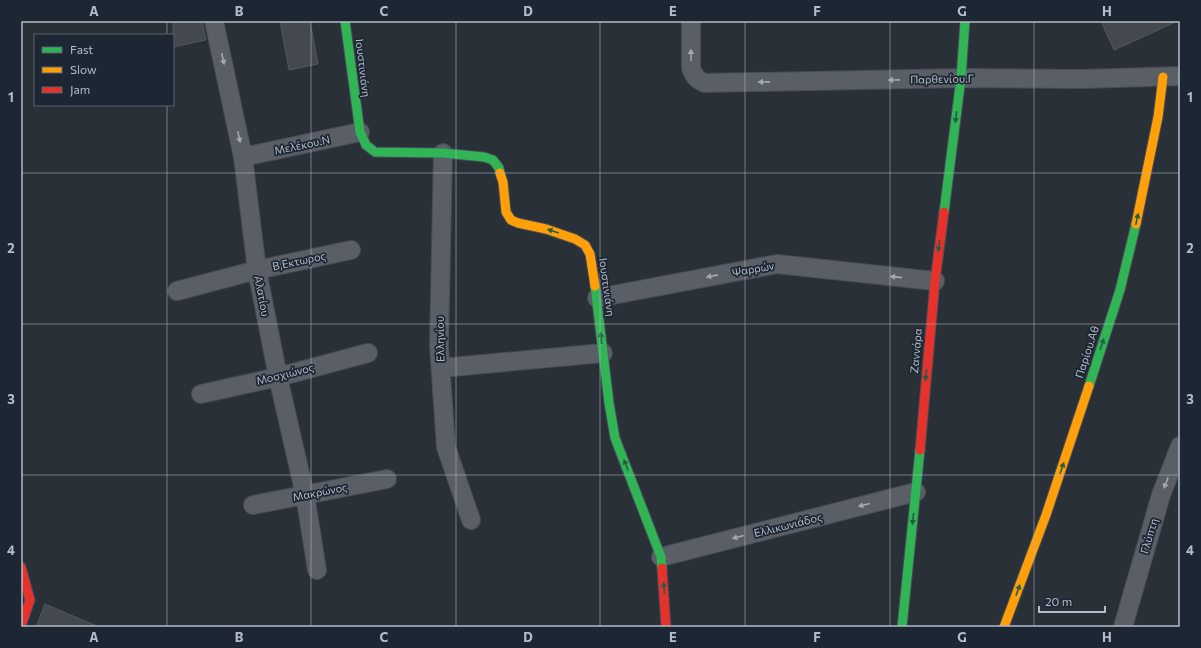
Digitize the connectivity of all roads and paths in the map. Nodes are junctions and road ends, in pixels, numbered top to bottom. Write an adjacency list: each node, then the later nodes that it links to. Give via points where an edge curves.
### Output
1 (214, 21): 9 (street, Αλατίου, one-way to 9)
2 (345, 21): 7 (street, Ιουστινιάνη)
3 (691, 21): 6 (street, Παρθενίου.Γ, one-way to 3, via 705,83 698,80 691,68)
4 (965, 21): 6 (street, Ζαννάρα)
5 (1172, 76): 6 (street, Παρθενίου.Γ, via 1083,79); 32 (street, Παρίου.Αθ, one-way to 5, via 1074,434 1120,290 1158,117)
6 (961, 78): 12 (street, Ζαννάρα, one-way to 12)
7 (360, 132): 8 (street, Ιουστινιάνη, via 366,145 375,152); 9 (street, Μελέκου.Ν)
8 (442, 153): 14 (street, Ιουστινιάνη, one-way to 8, via 590,254 585,245 546,229 511,220 506,212 499,168 492,160); 17 (street, Ελληνίου)
9 (244, 157): 11 (street, Αλατίου)
10 (351, 250): 11 (street, Β,Εκτωρος)
11 (257, 270): 13 (street, Β,Εκτωρος); 18 (street, Αλατίου)
12 (935, 281): 14 (street, Ψαρρών, one-way to 14, via 778,264); 22 (street, Ζαννάρα, one-way to 22)
13 (177, 291)
14 (597, 298): 16 (street, Ιουστινιάνη, one-way to 14)
15 (368, 353): 18 (street, Μοσχιώνος)
16 (602, 354): 17 (street); 26 (street, Ιουστινιάνη, one-way to 16, via 616,438)
17 (440, 368): 25 (street, Ελληνίου, via 446,447)
18 (278, 377): 19 (street, Μοσχιώνος); 23 (street, Αλατίου)
19 (201, 394)
20 (1180, 446): 33 (street, Γλύπτη, one-way to 33, via 1161,495)
21 (387, 479): 23 (street, Μακρώνος)
22 (916, 492): 26 (street, Ελλικωνιάδος, one-way to 26); 31 (street, Ζαννάρα, one-way to 31)
23 (304, 495): 24 (street, Μακρώνος); 28 (street, Αλατίου)
24 (253, 505)
25 (471, 520)
26 (661, 557): 30 (street, Ιουστινιάνη, one-way to 26)
27 (21, 567): 29 (street, via 30,600)
28 (317, 570)
29 (21, 626)
30 (666, 627)
31 (902, 627)
32 (1004, 627)
33 (1123, 627)

